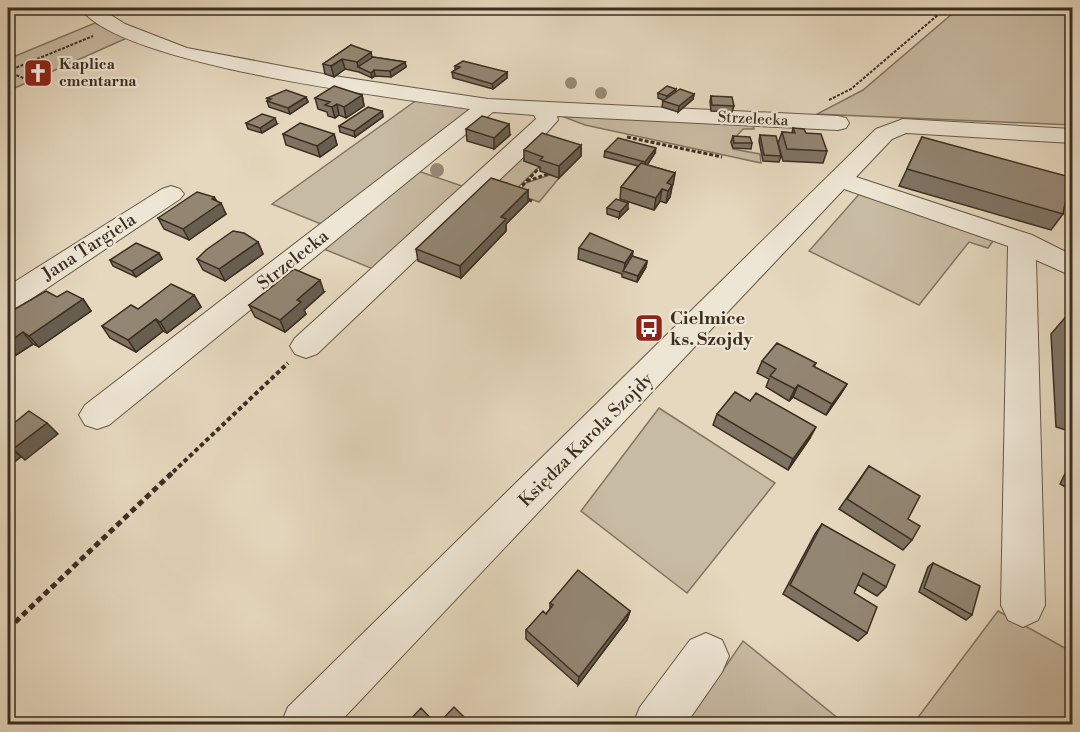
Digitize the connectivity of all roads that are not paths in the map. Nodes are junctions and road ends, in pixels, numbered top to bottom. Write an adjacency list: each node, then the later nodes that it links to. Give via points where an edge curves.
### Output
1 (89, 8): 2 (street, Strzelecka, via 117,27 182,53 239,66)
2 (488, 105): 3 (street, Strzelecka); 13 (street, Strzelecka)
3 (543, 110): 4 (street, Strzelecka); 12 (street, via 547,120 527,141)
4 (838, 123)
5 (1067, 136): 6 (street, via 1051,155); 7 (street, Księdza Karola Szojdy, via 903,126 884,134)
6 (941, 148)
7 (853, 167): 9 (street); 16 (street, Księdza Karola Szojdy)
8 (171, 194): 11 (street, Jana Targiela)
9 (1022, 241): 10 (street); 14 (street)
10 (1072, 267)
11 (8, 300)
12 (306, 346)
13 (97, 415)
14 (1023, 605)
15 (706, 656): 17 (street)
16 (305, 724)
17 (657, 724)

